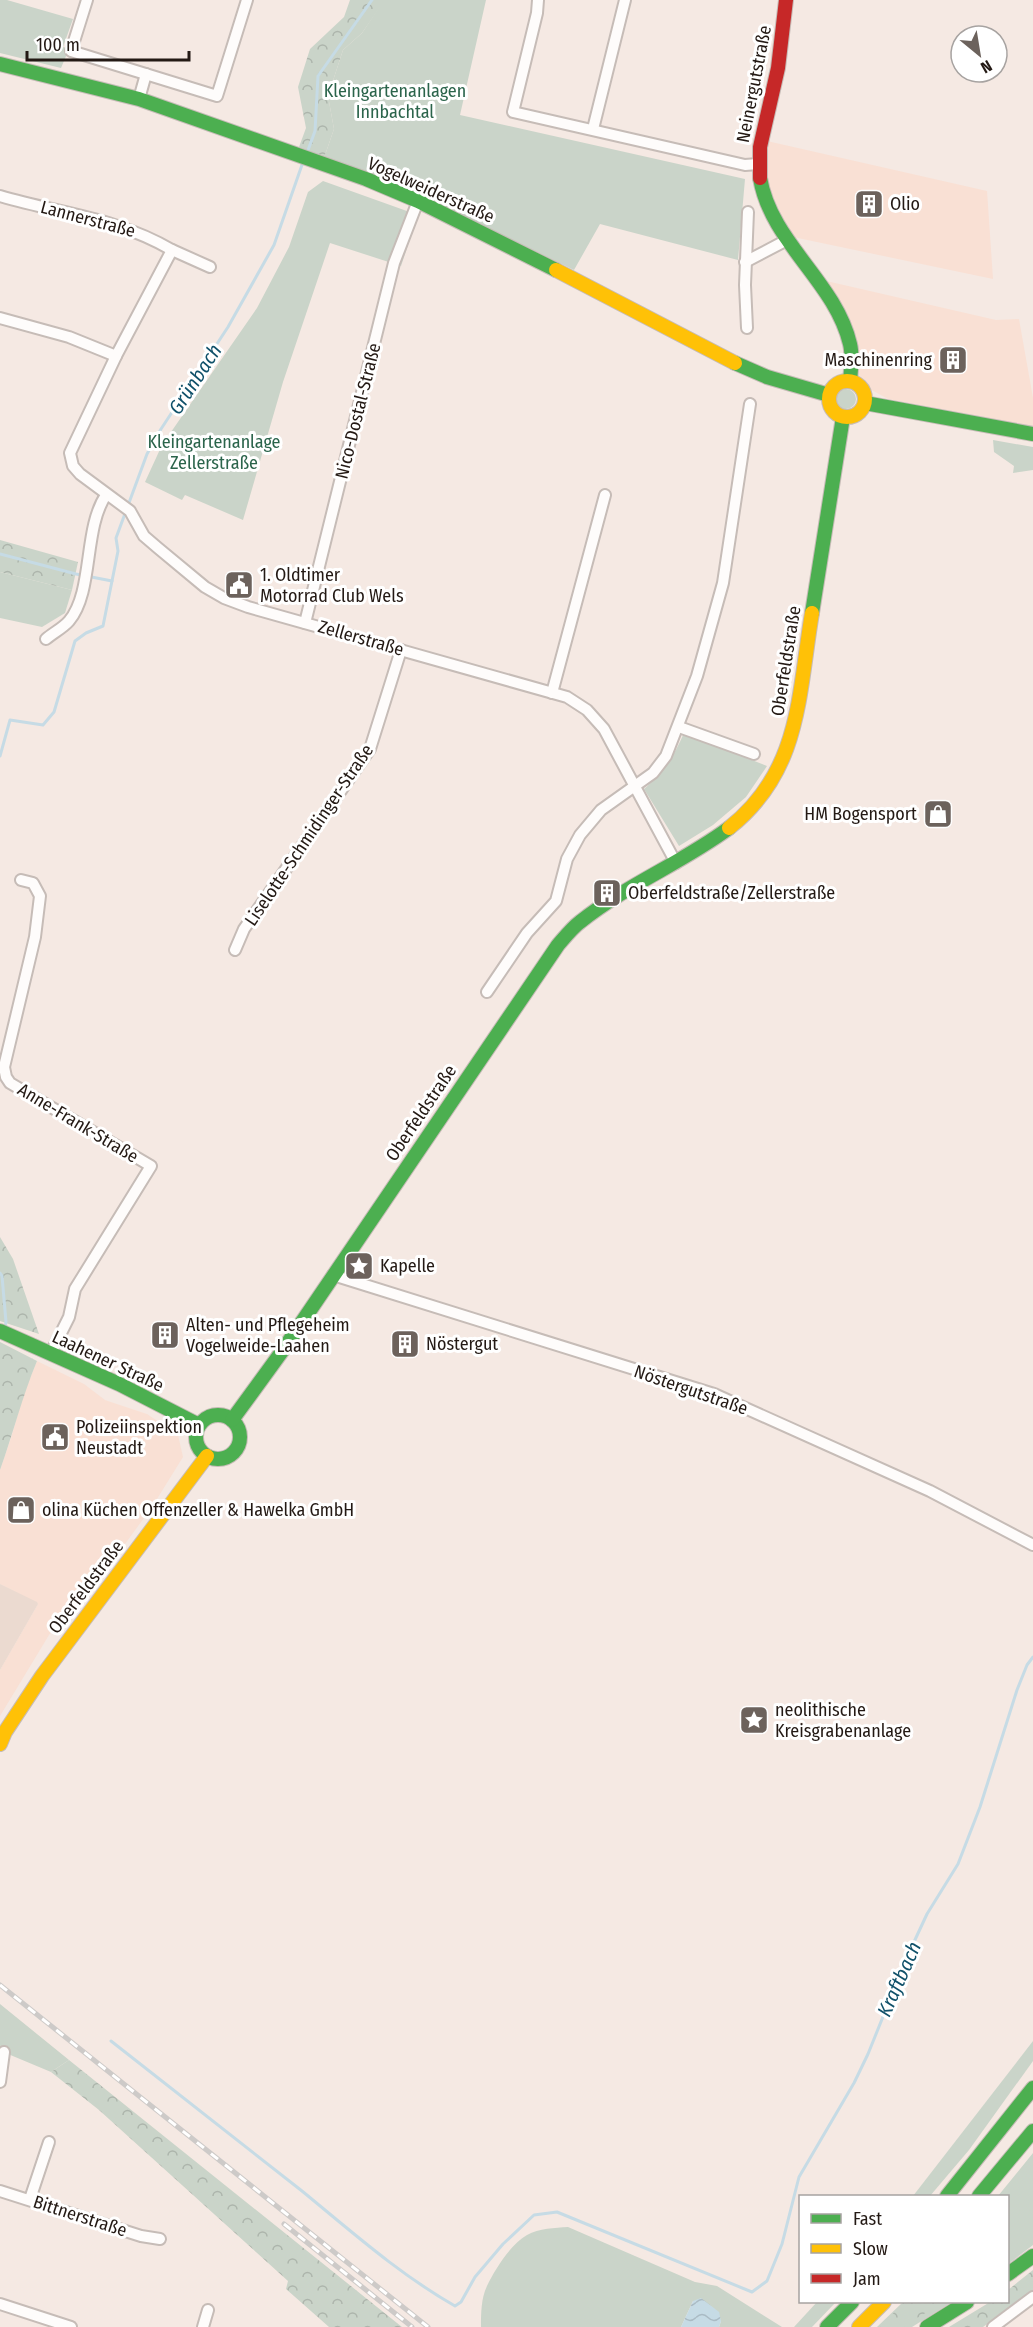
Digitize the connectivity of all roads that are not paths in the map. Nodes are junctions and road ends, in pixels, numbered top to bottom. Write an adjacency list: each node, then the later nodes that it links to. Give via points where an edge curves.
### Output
1 (87, 0): 7 (street, via 71,51)
2 (247, 0): 7 (street, via 217,96)
3 (538, 0): 9 (street, via 513,112)
4 (624, 0): 9 (street)
5 (786, 0): 10 (main road, Neinergutstraße, via 776,77)
6 (0, 63): 8 (main road, Vogelweiderstraße)
7 (146, 74): 8 (street)
8 (139, 99): 12 (main road, Vogelweiderstraße, via 298,153)
9 (593, 129): 10 (street, via 745,165)
10 (758, 164): 14 (main road, Neinergutstraße, via 763,192)
11 (0, 196): 15 (street, Lannerstraße, via 126,227)
12 (417, 201): 22 (main road, Vogelweiderstraße, via 713,353 767,377); 29 (street, Nico-Dostal-Straße, via 394,263)
13 (748, 212): 16 (street)
14 (787, 240): 16 (street); 21 (main road, Neinergutstraße, via 846,332 852,356)
15 (172, 250): 17 (street, Lannerstraße); 20 (street)
16 (745, 262): 19 (street)
17 (210, 267)
18 (0, 318): 20 (street)
19 (747, 328)
20 (116, 356): 27 (street, Zellerstraße, via 70,453 73,466)
21 (850, 381): 22 (main road, via 839,382); 23 (main road, via 862,388)
22 (829, 395): 25 (main road, via 830,407)
23 (865, 403): 25 (main road, via 859,412); 26 (main road)
24 (750, 404): 33 (street, via 723,583)
25 (843, 417): 36 (main road, Oberfeldstraße, via 798,702 784,760 755,805)
26 (1033, 434)
27 (106, 495): 29 (street, Zellerstraße, via 126,508 144,536 205,587 248,607); 30 (street, via 99,505 77,607 69,621)
28 (605, 495): 32 (street)
29 (305, 623): 31 (street, Zellerstraße)
30 (46, 639)
31 (401, 650): 32 (street, Zellerstraße); 38 (street, Liselotte-Schmidinger-Straße, via 370,749 244,929)
32 (552, 693): 35 (street, Zellerstraße, via 567,697 595,717)
33 (679, 727): 34 (street); 35 (street, via 660,765)
34 (754, 754)
35 (635, 786): 36 (street); 39 (street, via 601,810 580,835 567,859 556,902 527,933)
36 (676, 863): 40 (main road, Oberfeldstraße, via 597,910 558,945)
37 (21, 880): 42 (street, Anne-Frank-Straße, via 33,883 40,896 35,937 4,1067 6,1077 151,1167 75,1289 69,1317)
38 (235, 950)
39 (487, 992)
40 (333, 1275): 43 (main road, Oberfeldstraße); 46 (street, Nöstergutstraße, via 714,1394 930,1491)
41 (4, 1333): 42 (main road, Laahener Straße)
42 (51, 1353): 44 (main road, Laahener Straße)
43 (232, 1420): 44 (main road, via 214,1415); 45 (main road, via 240,1437 237,1447 223,1458)
44 (199, 1425): 45 (main road, via 196,1442)
45 (207, 1456): 47 (main road, Oberfeldstraße, via 42,1676)
46 (1033, 1545)
47 (0, 1744)
48 (4, 2052): 49 (street)
49 (0, 2082)
50 (1033, 2088): 54 (main road)
51 (1033, 2131): 55 (main road)
52 (49, 2142): 56 (street)
53 (0, 2191): 56 (street, Bittnerstraße)
54 (948, 2195)
55 (981, 2195)
56 (30, 2199): 57 (street, Bittnerstraße)
57 (160, 2239)
58 (1033, 2256): 59 (main road)
59 (1009, 2273)
60 (1033, 2297): 71 (street)
61 (850, 2303): 68 (main road)
62 (882, 2303): 69 (main road)
63 (964, 2303): 70 (main road)
64 (0, 2304): 66 (street)
65 (208, 2310): 67 (street)
66 (71, 2327)
67 (203, 2327)
68 (827, 2327)
69 (859, 2327)
70 (927, 2327)
71 (993, 2327)

